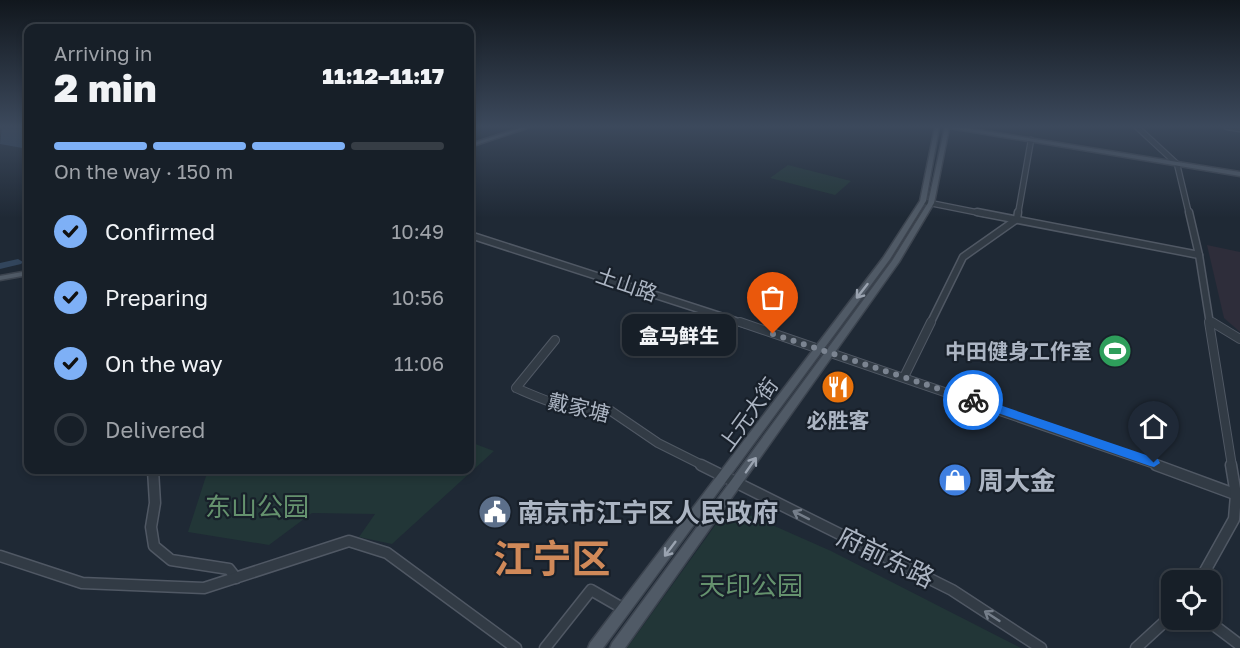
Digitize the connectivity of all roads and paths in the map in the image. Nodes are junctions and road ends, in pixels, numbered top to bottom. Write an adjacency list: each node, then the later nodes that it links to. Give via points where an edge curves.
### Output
1 (933, 157): 9 (main road, 上元大街)
2 (940, 157): 9 (main road, 上元大街)
3 (1028, 157): 10 (street)
4 (1139, 157): 7 (main road)
5 (1141, 157): 7 (main road)
6 (1169, 157): 7 (street)
7 (1175, 163): 8 (main road); 12 (street)
8 (1240, 173)
9 (927, 202): 10 (street); 18 (main road, 上元大街, one-way to 18); 19 (main road, 上元大街, via 895,262)
10 (1017, 219): 12 (street); 20 (street, via 963,257)
11 (474, 236): 18 (street, 土山路, via 553,258)
12 (1199, 255): 15 (street)
13 (24, 273): 14 (main road)
14 (0, 276)
15 (1209, 321): 16 (street); 24 (street)
16 (1240, 339)
17 (555, 340): 22 (street, 戴家塘, via 516,388 564,408 608,409 658,443)
18 (818, 349): 19 (street, 土山路); 22 (main road, 上元大街)
19 (830, 353): 20 (street, 土山路); 23 (main road, 上元大街, one-way to 19)
20 (904, 377): 24 (street, 土山路, via 1134,455)
21 (153, 474): 27 (street, via 154,546 171,560 229,569)
22 (725, 477): 23 (street, 府前东路); 28 (main road, 上元大街, one-way to 28)
23 (738, 483): 35 (main road, 上元大街); 36 (street, 府前东路, one-way to 23, via 952,590)
24 (1238, 495): 26 (street, via 1234,519)
25 (0, 556): 27 (street, via 82,583 204,588)
26 (1207, 570)
27 (236, 578): 32 (street, via 349,541 387,553)
28 (624, 609): 33 (street, via 591,590); 34 (main road, 上元大街)
29 (1161, 625): 37 (street)
30 (1220, 630): 31 (street)
31 (1240, 645)
32 (516, 648)
33 (545, 648)
34 (595, 648)
35 (618, 648)
36 (1041, 648)
37 (1136, 648)

